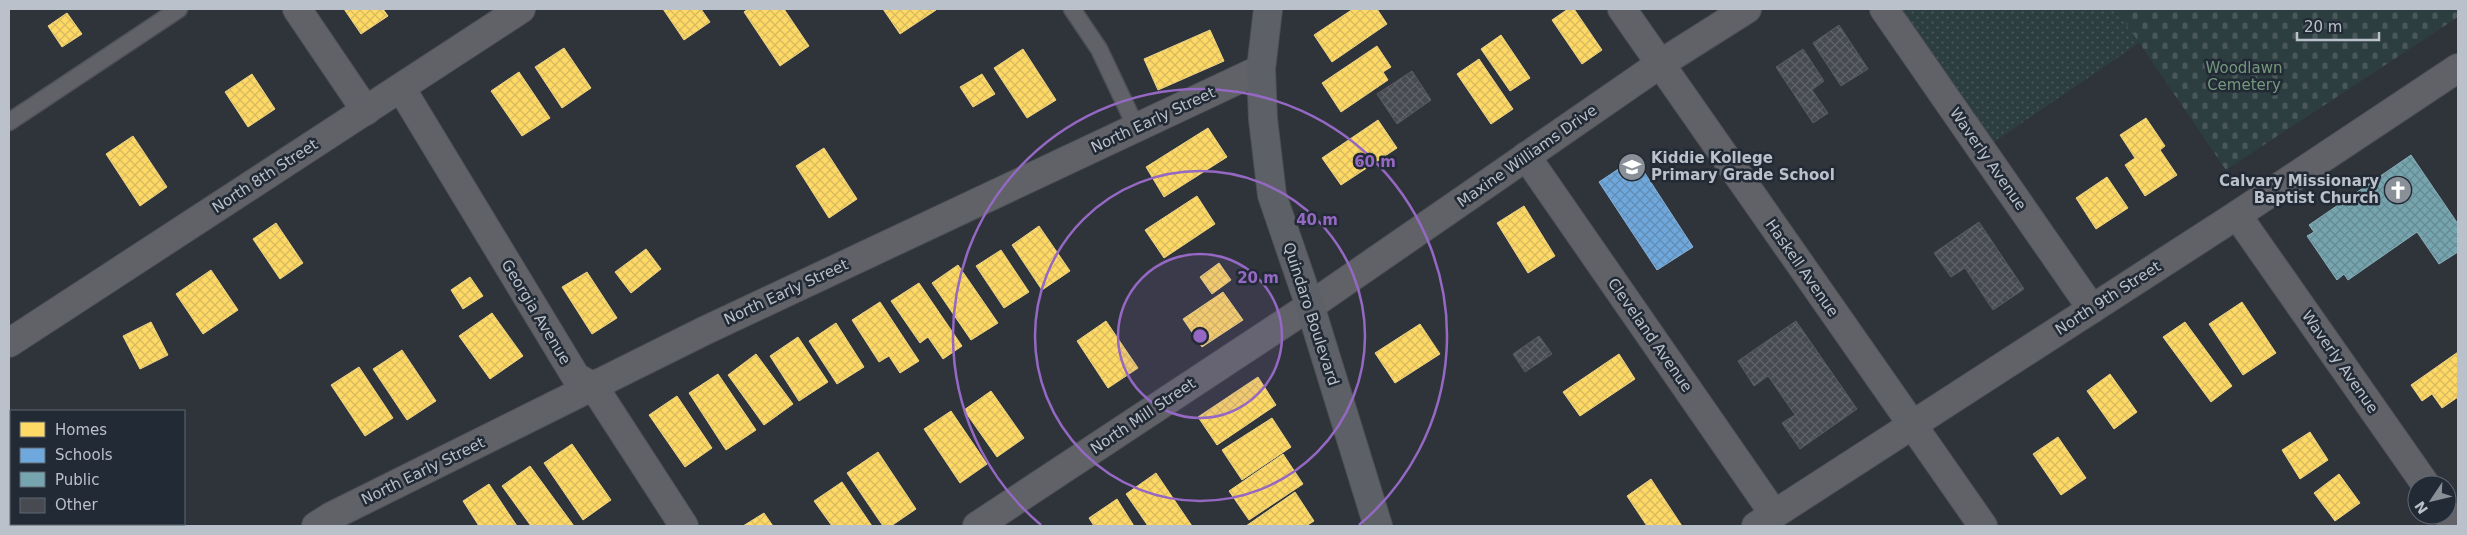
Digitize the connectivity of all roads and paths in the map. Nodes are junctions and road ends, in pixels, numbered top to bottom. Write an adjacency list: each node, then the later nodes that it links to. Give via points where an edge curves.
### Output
1 (180, 9): 14 (lane)
2 (297, 9): 13 (street)
3 (521, 9): 12 (street, North 8th Street)
4 (1072, 9): 15 (lane, via 1099,48)
5 (1268, 9): 11 (main road, Quindaro Boulevard)
6 (1622, 9): 9 (street, Haskell Avenue)
7 (1747, 9): 9 (street, Maxine Williams Drive)
8 (1884, 9): 19 (street, Waverly Avenue)
9 (1660, 64): 16 (street, Maxine Williams Drive); 22 (street, Haskell Avenue)
10 (2458, 68): 17 (street, North 9th Street)
11 (1261, 69): 15 (street, North Early Street); 18 (main road, Quindaro Boulevard, via 1272,195)
12 (401, 88): 13 (street, North 8th Street); 21 (street, Georgia Avenue, via 576,377)
13 (366, 111): 20 (street, North 8th Street)
14 (9, 122)
15 (1136, 127): 21 (street, North Early Street, via 704,331)
16 (1526, 156): 18 (street, Maxine Williams Drive); 24 (street, Cleveland Avenue)
17 (2237, 214): 19 (street, North 9th Street); 23 (street, Waverly Avenue)
18 (1310, 306): 27 (street, North Mill Street); 28 (main road, Quindaro Boulevard)
19 (2092, 309): 22 (street, North 9th Street)
20 (9, 343)
21 (594, 387): 25 (street, North Early Street); 26 (street, Georgia Avenue)
22 (1912, 425): 24 (street, North 9th Street); 29 (street, Haskell Avenue)
23 (2419, 475)
24 (1765, 520)
25 (316, 526)
26 (684, 526)
27 (977, 526)
28 (1378, 526)
29 (1982, 526)

